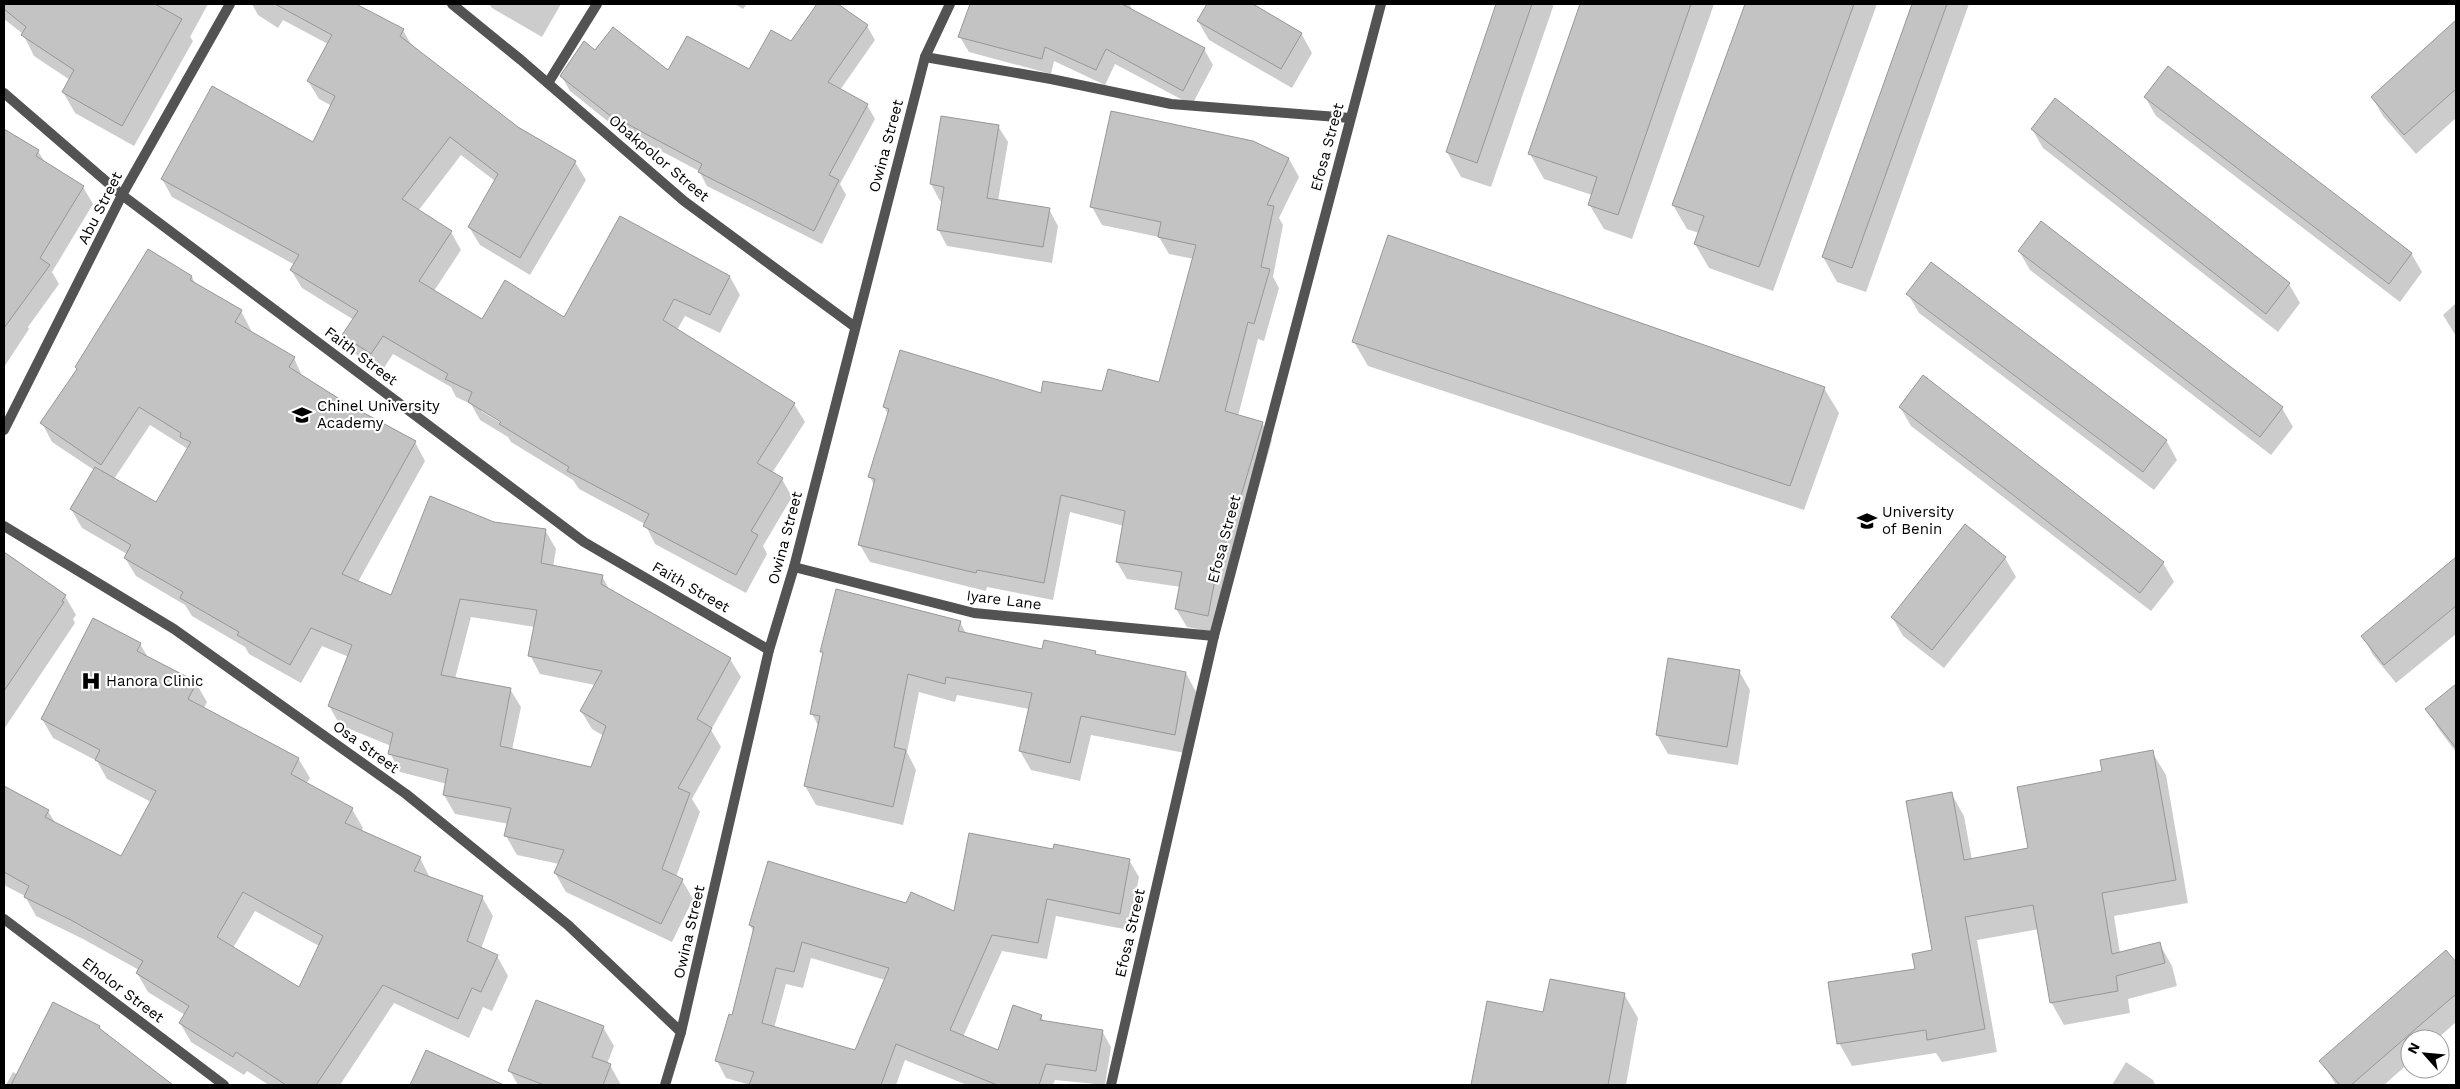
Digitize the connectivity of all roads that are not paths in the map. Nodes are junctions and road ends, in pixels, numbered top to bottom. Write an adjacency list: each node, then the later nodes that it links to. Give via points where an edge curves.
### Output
1 (230, 4): 10 (street, Abu Street)
2 (452, 4): 7 (street, Obakpolor Street)
3 (597, 4): 7 (street)
4 (950, 4): 6 (street, Owina Street)
5 (1381, 4): 9 (street, Efosa Street)
6 (925, 57): 9 (street, via 1171,104); 11 (street, Owina Street)
7 (548, 83): 11 (street, Obakpolor Street, via 684,200)
8 (4, 93): 10 (street, Faith Street)
9 (1350, 118): 15 (street, Efosa Street)
10 (122, 196): 12 (street, Abu Street); 16 (street, Faith Street, via 584,542)
11 (855, 327): 14 (street, Owina Street)
12 (4, 430)
13 (4, 526): 18 (street, Osa Street, via 174,629 406,794 568,925)
14 (794, 567): 15 (street, Iyare Lane, via 974,613); 16 (street, Owina Street)
15 (1214, 636): 21 (street, Efosa Street)
16 (770, 650): 18 (street, Owina Street)
17 (4, 919): 19 (street, Eholor Street)
18 (682, 1032): 20 (street, Owina Street)
19 (224, 1085)
20 (665, 1085)
21 (1110, 1085)

